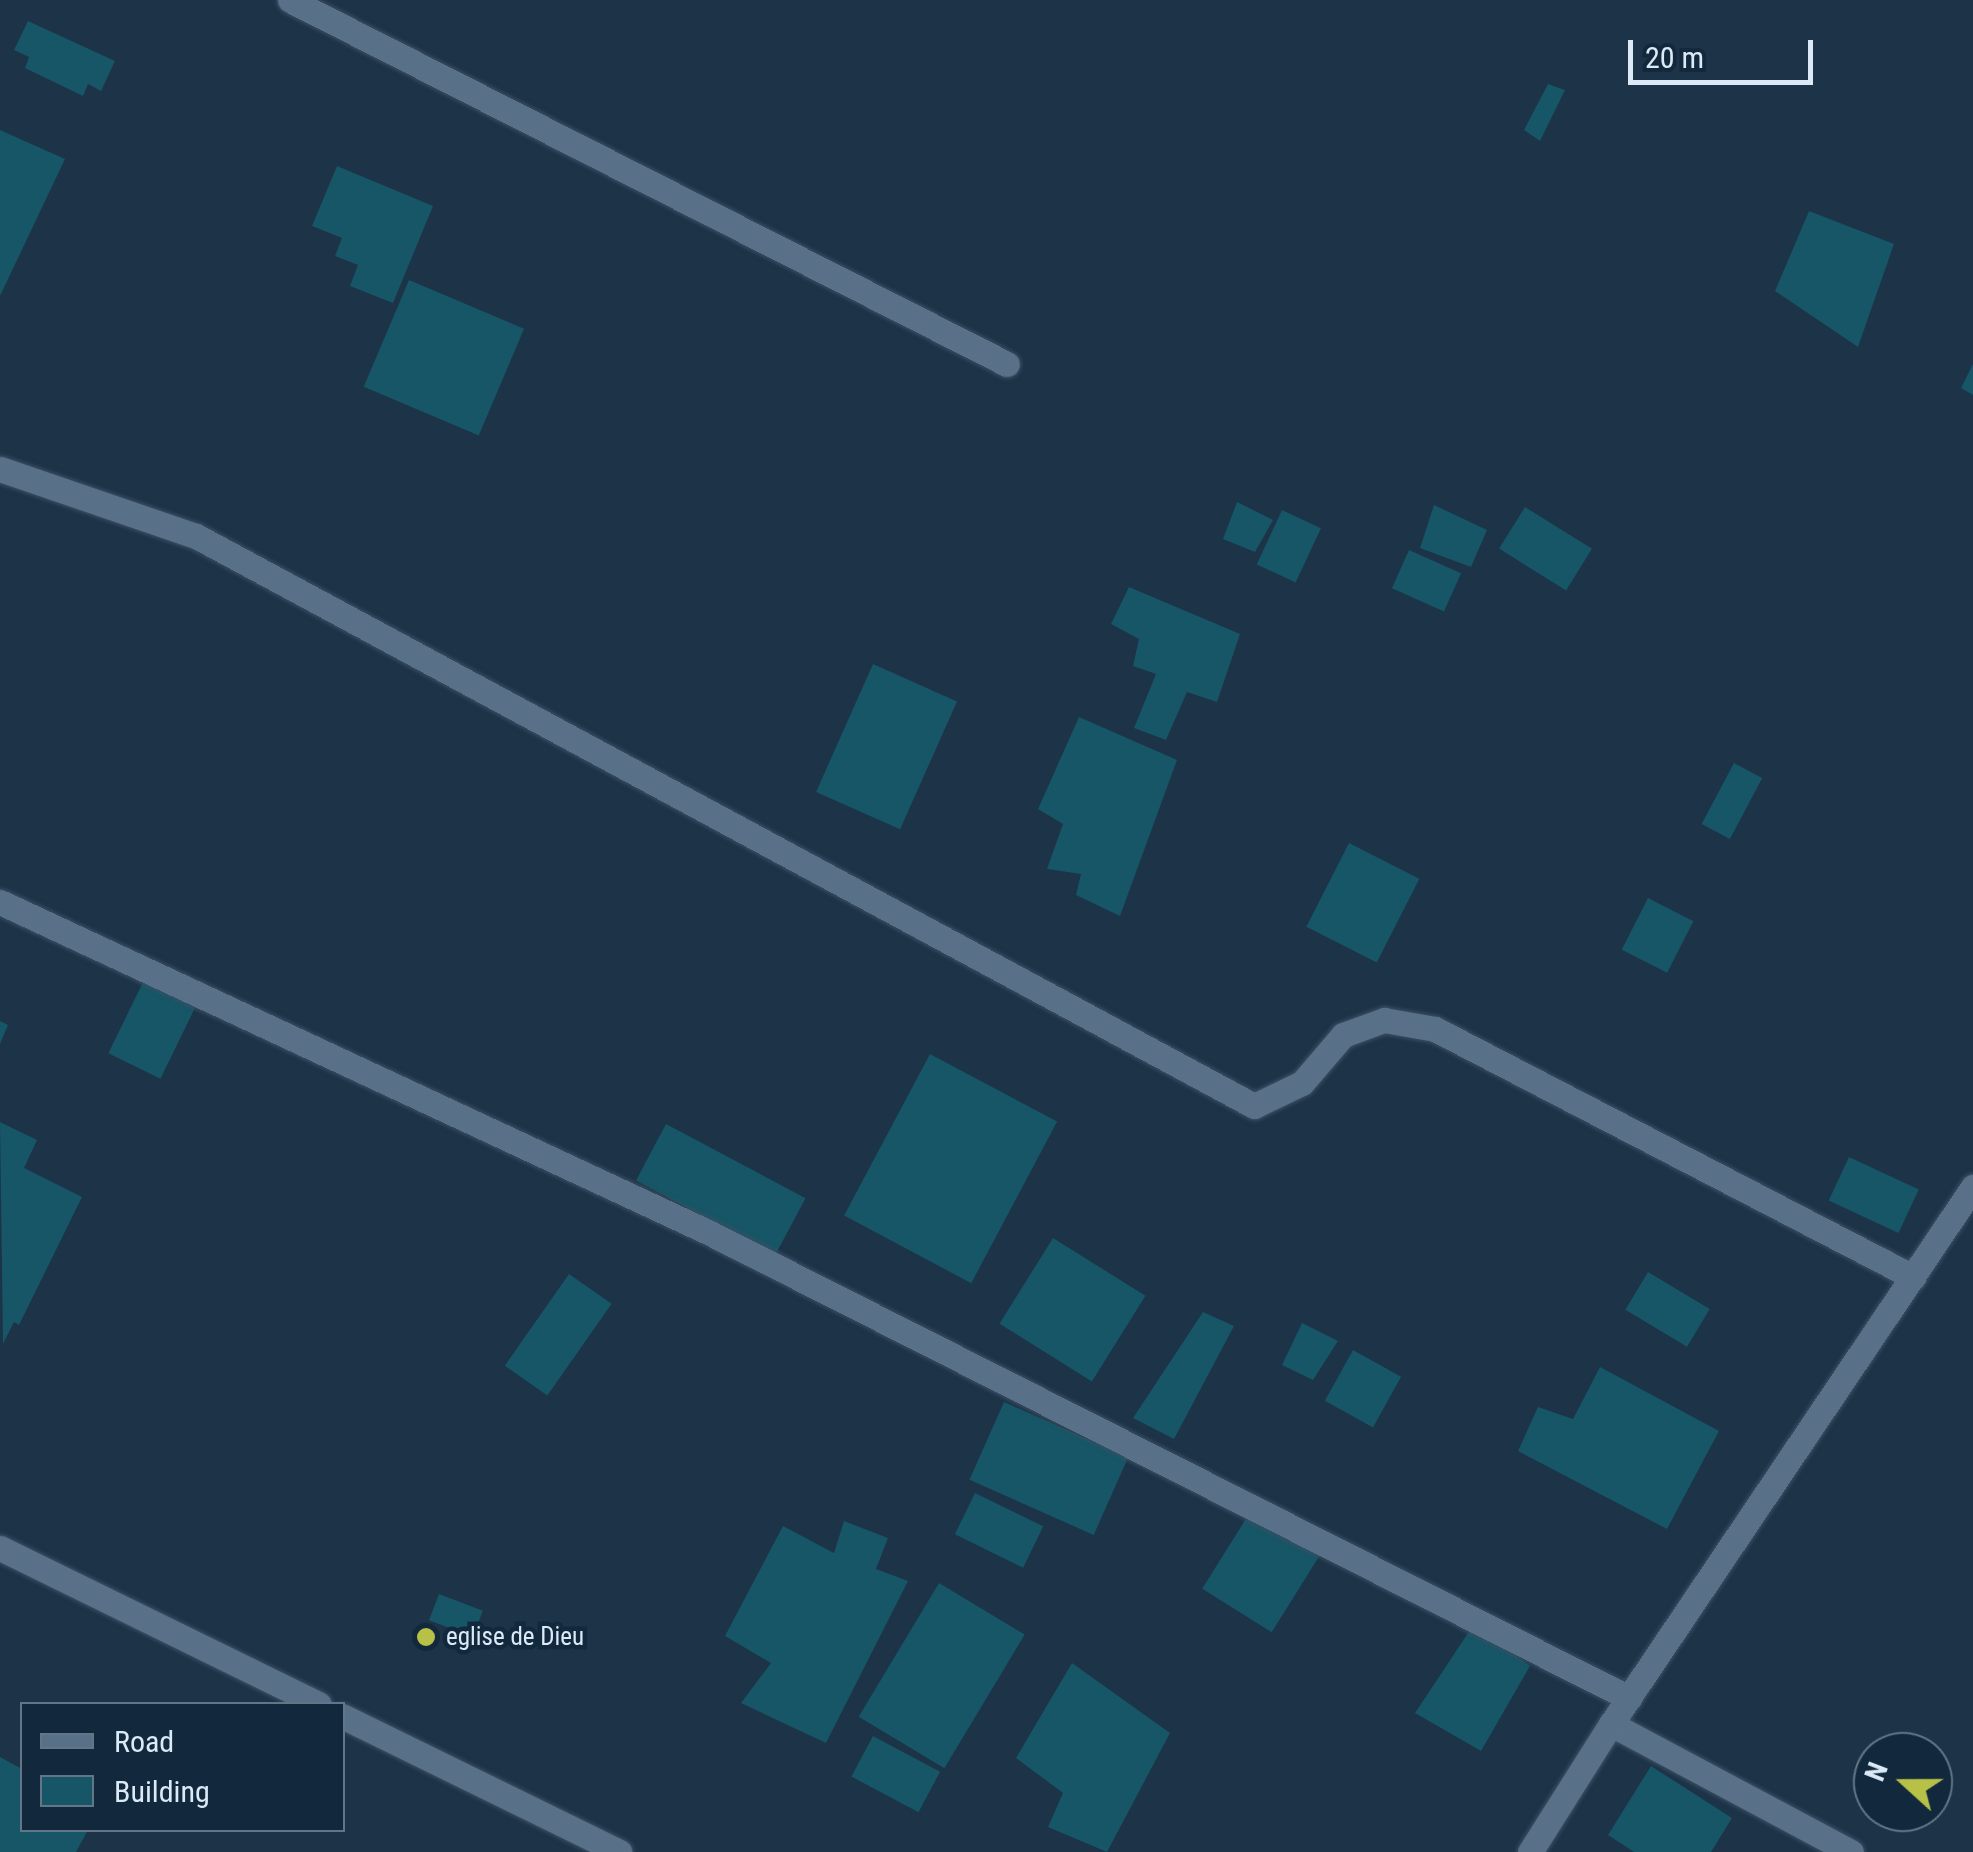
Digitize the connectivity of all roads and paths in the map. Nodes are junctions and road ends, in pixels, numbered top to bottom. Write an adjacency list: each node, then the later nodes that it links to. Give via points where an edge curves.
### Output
1 (290, 0): 2 (street)
2 (1007, 364)
3 (0, 469): 6 (street, via 196,536 1254,1106 1302,1083 1343,1035 1384,1020 1434,1029)
4 (0, 902): 8 (street, via 710,1233)
5 (1973, 1188): 6 (street)
6 (1913, 1277): 8 (street)
7 (0, 1548): 9 (street)
8 (1629, 1698): 11 (street)
9 (315, 1702)
10 (345, 1717): 12 (street)
11 (1611, 1724): 13 (street); 14 (street)
12 (619, 1852)
13 (1530, 1852)
14 (1851, 1852)

